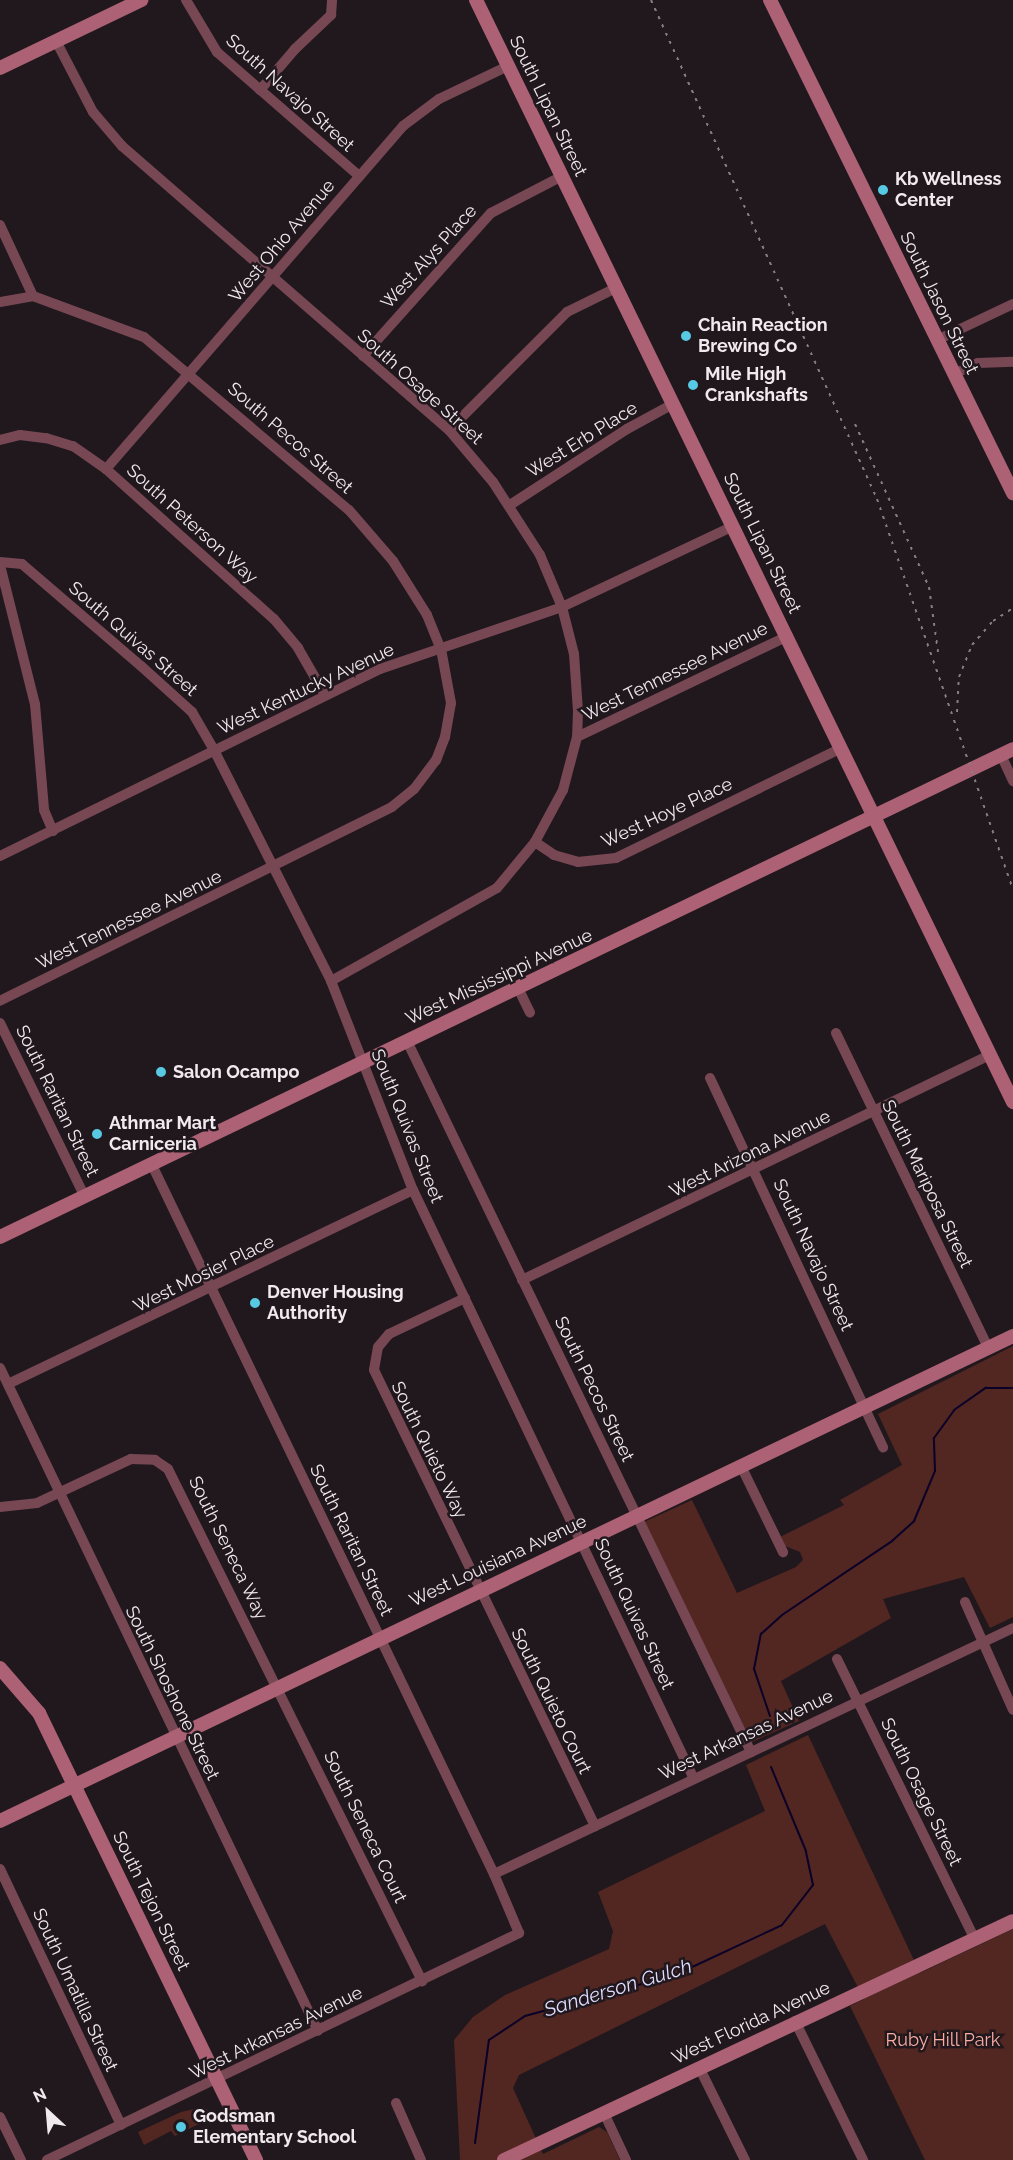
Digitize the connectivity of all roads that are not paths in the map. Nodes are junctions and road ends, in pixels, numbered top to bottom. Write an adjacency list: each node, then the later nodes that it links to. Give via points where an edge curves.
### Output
1 (141, 0): 6 (street)
2 (186, 0): 9 (street, South Navajo Street, via 209,43)
3 (332, 0): 9 (street, via 332,15 295,49)
4 (476, 0): 7 (street, South Lipan Street)
5 (770, 0): 18 (street, South Jason Street)
6 (56, 41): 8 (street); 13 (street, South Osage Street, via 82,93 107,130)
7 (508, 66): 10 (street, West Ohio Avenue, via 439,99 403,126); 11 (street, South Lipan Street)
8 (0, 68)
9 (260, 90): 10 (street, South Navajo Street)
10 (359, 176): 13 (street, West Ohio Avenue)
11 (562, 176): 14 (street, South Lipan Street); 19 (street, West Alys Place, via 490,213)
12 (0, 225): 15 (street)
13 (273, 277): 19 (street, South Osage Street); 21 (street, West Ohio Avenue)
14 (616, 288): 23 (street, South Lipan Street); 24 (street, via 567,312)
15 (33, 296): 16 (street); 21 (street, South Pecos Street, via 144,337)
16 (0, 302)
17 (1013, 304): 18 (street)
18 (937, 340): 22 (street, South Jason Street)
19 (363, 356): 24 (street, South Osage Street)
20 (1013, 362): 22 (street, via 978,363)
21 (190, 374): 26 (street, West Ohio Avenue); 33 (street, South Pecos Street, via 349,510 406,580)
22 (954, 374): 27 (street, South Jason Street)
23 (673, 404): 28 (street, West Erb Place); 29 (street, South Lipan Street)
24 (449, 430): 28 (street, South Osage Street)
25 (0, 440): 26 (street, South Peterson Way, via 20,435 46,438 73,446)
26 (106, 469): 34 (street, South Peterson Way, via 274,619 298,648)
27 (1013, 493)
28 (510, 505): 31 (street, South Osage Street, via 540,555)
29 (733, 526): 31 (street, West Kentucky Avenue); 32 (street, South Lipan Street)
30 (0, 564): 37 (street, South Quivas Street, via 22,564 141,666 192,712); 42 (street, via 35,704 44,810)
31 (562, 607): 33 (street, West Kentucky Avenue); 35 (street, South Osage Street, via 576,669)
32 (788, 636): 35 (street, West Tennessee Avenue); 36 (street, South Lipan Street)
33 (441, 649): 34 (street, West Kentucky Avenue, via 380,669); 39 (street, South Pecos Street, via 451,703 446,736)
34 (325, 695): 37 (street, West Kentucky Avenue)
35 (577, 737): 43 (street, South Osage Street, via 563,790)
36 (842, 748): 41 (street, South Lipan Street); 43 (street, West Hoye Place, via 616,858 590,863 565,860)
37 (214, 750): 42 (street, West Kentucky Avenue); 45 (street, South Quivas Street)
38 (1007, 752): 40 (street); 41 (street, West Mississippi Avenue)
39 (436, 760): 45 (street, West Tennessee Avenue, via 414,789 392,807)
40 (1013, 781)
41 (876, 815): 47 (street, West Mississippi Avenue); 53 (street, South Lipan Street)
42 (53, 831): 44 (street, West Kentucky Avenue)
43 (535, 842): 46 (street, via 497,888)
44 (0, 856)
45 (273, 868): 46 (street, South Quivas Street); 48 (street, West Tennessee Avenue)
46 (331, 981): 54 (street, South Quivas Street)
47 (519, 990): 49 (street); 52 (street, West Mississippi Avenue)
48 (0, 1001)
49 (530, 1013)
50 (0, 1023): 61 (street, South Raritan Street)
51 (836, 1033): 57 (street, South Mariposa Street)
52 (406, 1041): 54 (street, West Mississippi Avenue); 63 (street, South Pecos Street)
53 (990, 1055): 56 (street, South Lipan Street); 57 (street, West Arizona Avenue)
54 (363, 1060): 58 (street, West Mississippi Avenue); 60 (street, South Quivas Street)
55 (710, 1078): 59 (street, South Navajo Street)
56 (1013, 1102)
57 (874, 1113): 59 (street, West Arizona Avenue); 67 (street, South Mariposa Street)
58 (150, 1163): 61 (street, West Mississippi Avenue); 64 (street, South Raritan Street)
59 (755, 1170): 63 (street, West Arizona Avenue); 70 (street, South Navajo Street)
60 (413, 1190): 64 (street, West Mosier Place); 65 (street, South Quivas Street)
61 (84, 1195): 62 (street, West Mississippi Avenue)
62 (0, 1237)
63 (522, 1280): 75 (street, South Pecos Street)
64 (211, 1290): 69 (street, West Mosier Place); 81 (street, South Raritan Street)
65 (465, 1298): 76 (street, South Quivas Street); 78 (street, South Quieto Way, via 389,1334 378,1347 374,1370)
66 (1013, 1336): 67 (street, West Louisiana Avenue)
67 (988, 1348): 70 (street, West Louisiana Avenue)
68 (0, 1368): 69 (street, South Shoshone Street)
69 (8, 1384): 73 (street, South Shoshone Street)
70 (866, 1406): 71 (street, South Navajo Street); 72 (street, West Louisiana Avenue)
71 (883, 1447)
72 (741, 1466): 75 (street, West Louisiana Avenue); 77 (street)
73 (58, 1493): 74 (street, South Seneca Way, via 25,1506); 85 (street, South Seneca Way, via 131,1459 155,1460 168,1468); 88 (street, South Shoshone Street)
74 (0, 1507)
75 (636, 1515): 76 (street, West Louisiana Avenue); 89 (street, South Pecos Street)
76 (582, 1542): 78 (street, West Louisiana Avenue); 90 (street, South Quivas Street)
77 (783, 1552)
78 (478, 1591): 81 (street, West Louisiana Avenue); 93 (street, South Quieto Court)
79 (965, 1602): 82 (street)
80 (1013, 1628): 82 (street, West Arkansas Avenue)
81 (380, 1637): 85 (street, West Louisiana Avenue); 95 (street, South Raritan Street)
82 (981, 1644): 86 (street, West Arkansas Avenue); 87 (street)
83 (837, 1659): 86 (street, South Osage Street)
84 (0, 1668): 91 (street, South Tejon Street, via 39,1713)
85 (278, 1686): 88 (street, West Louisiana Avenue); 99 (street, South Seneca Court)
86 (858, 1702): 89 (street, West Arkansas Avenue); 98 (street, South Osage Street)
87 (1013, 1710)
88 (174, 1737): 91 (street, West Louisiana Avenue); 101 (street, South Shoshone Street)
89 (751, 1752): 90 (street, West Arkansas Avenue)
90 (693, 1778): 93 (street, West Arkansas Avenue)
91 (73, 1783): 92 (street, West Louisiana Avenue); 103 (street, South Tejon Street)
92 (0, 1821)
93 (595, 1826): 95 (street, West Arkansas Avenue)
94 (0, 1869): 107 (street, South Umatilla Street)
95 (494, 1874): 97 (street, South Raritan Street)
96 (1013, 1921): 98 (street, West Florida Avenue)
97 (519, 1933): 99 (street, West Arkansas Avenue)
98 (975, 1939): 100 (street, West Florida Avenue)
99 (422, 1982): 101 (street, West Arkansas Avenue)
100 (795, 2021): 102 (street, West Florida Avenue); 115 (street)
101 (318, 2031): 103 (street, West Arkansas Avenue)
102 (699, 2067): 105 (street, West Florida Avenue); 114 (street)
103 (218, 2080): 107 (street, West Arkansas Avenue); 110 (street, South Tejon Street)
104 (396, 2103): 111 (street)
105 (604, 2113): 112 (street, West Florida Avenue); 113 (street)
106 (0, 2117): 108 (street)
107 (121, 2125): 109 (street, West Arkansas Avenue)
108 (21, 2160)
109 (47, 2160)
110 (256, 2160)
111 (421, 2160)
112 (504, 2160)
113 (626, 2160)
114 (745, 2160)
115 (863, 2160)

